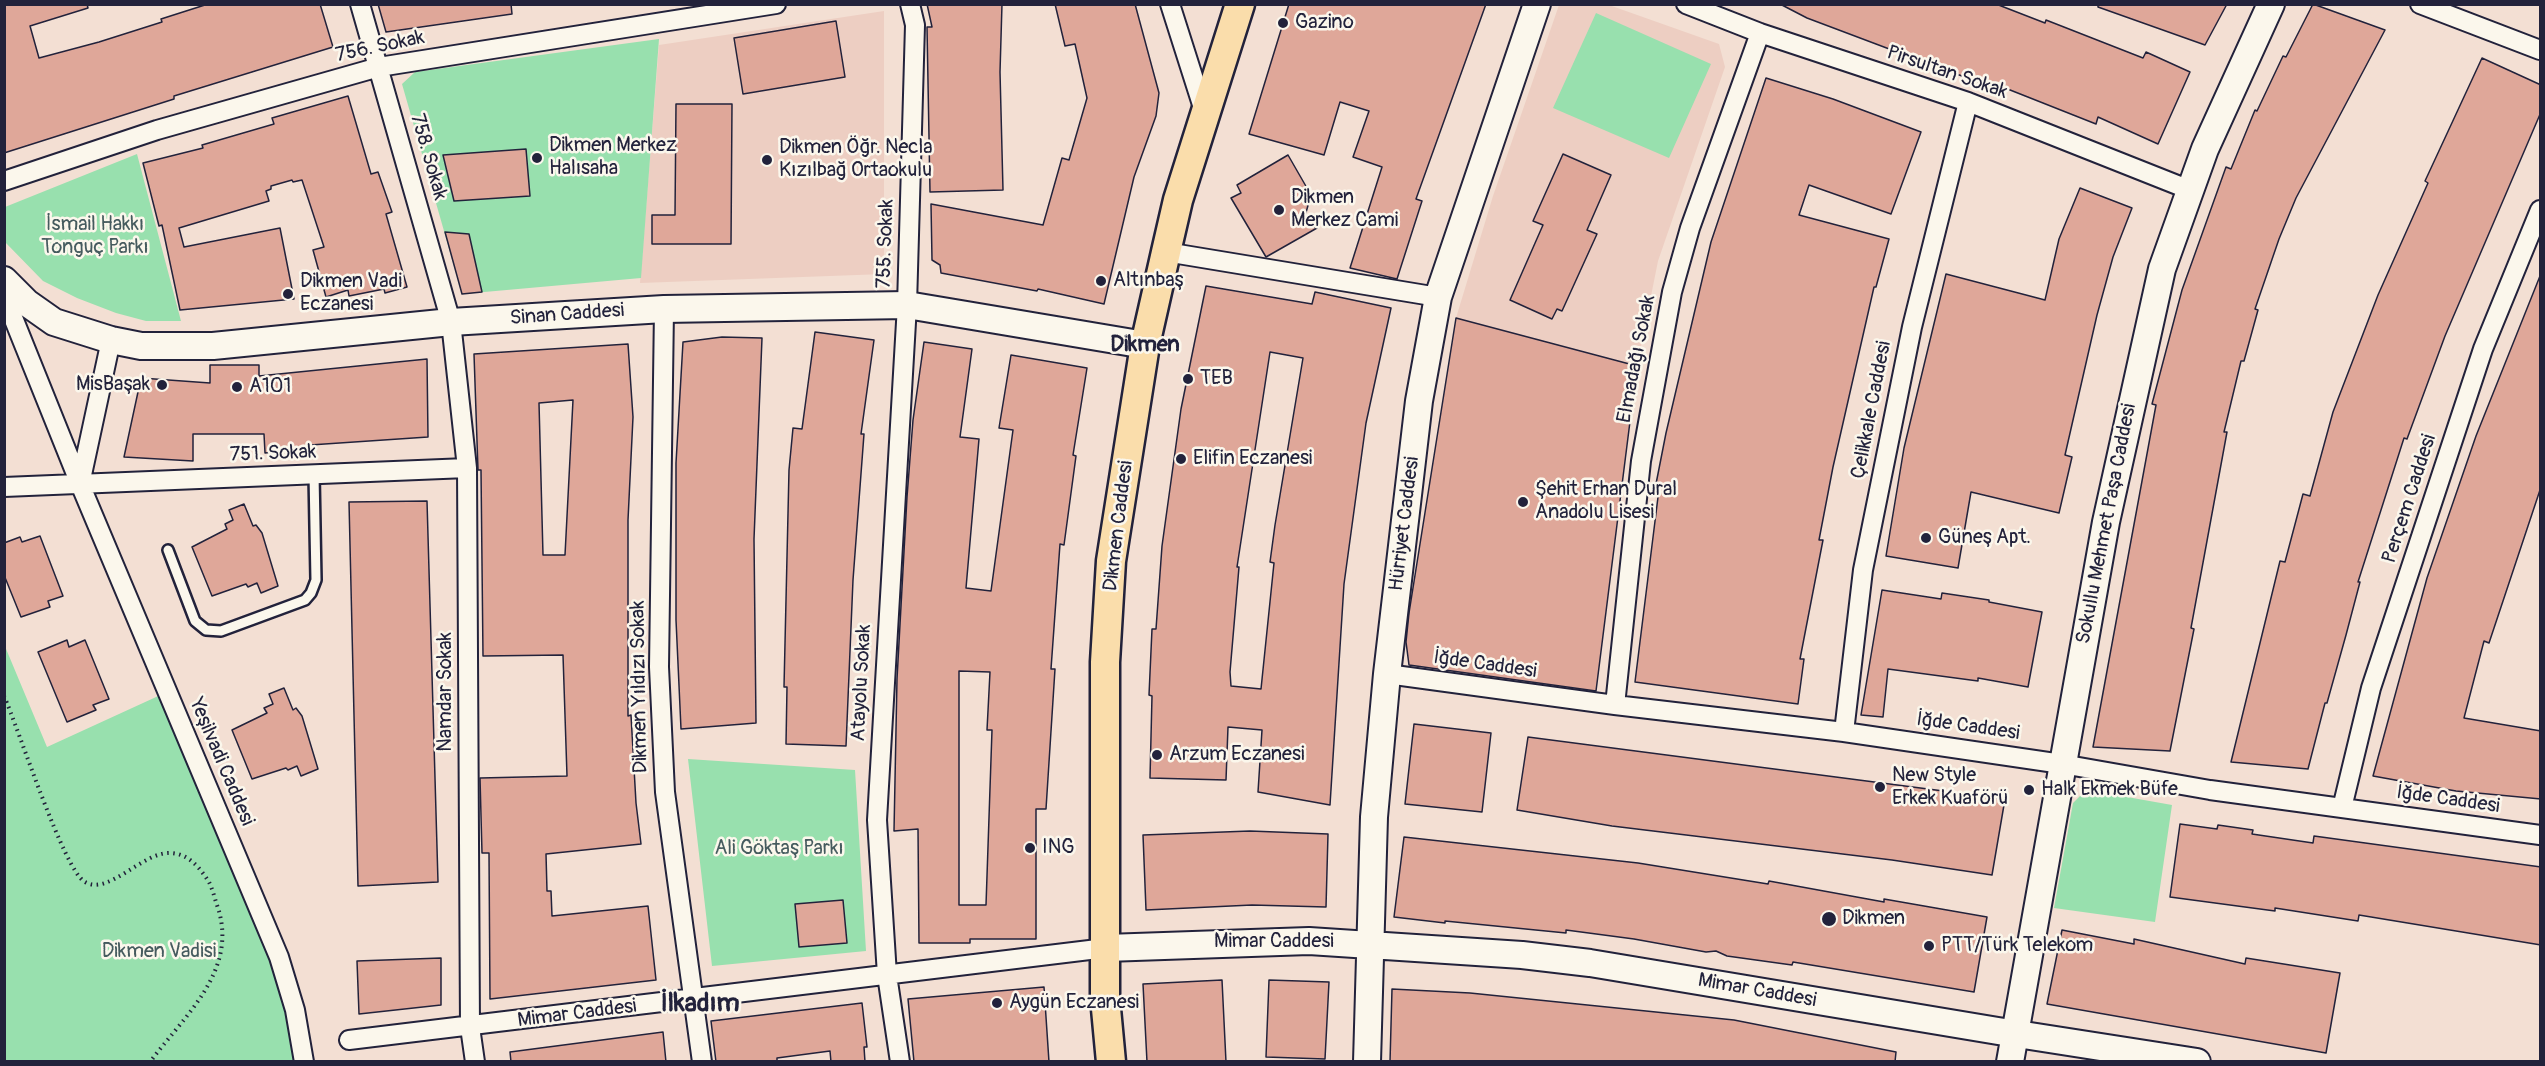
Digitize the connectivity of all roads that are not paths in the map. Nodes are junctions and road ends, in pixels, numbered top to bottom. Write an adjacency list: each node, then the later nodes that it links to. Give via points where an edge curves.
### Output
1 (360, 4): 12 (street, 758. Sokak)
2 (776, 4): 12 (street, 756. Sokak)
3 (910, 4): 22 (street, 755. Sokak, via 915,25)
4 (1170, 4): 14 (street)
5 (1240, 4): 14 (main road, Dikmen Caddesi)
6 (1537, 4): 21 (main road, Hürriyet Caddesi)
7 (1686, 4): 10 (street, Pirsultan Sokak)
8 (2271, 4): 16 (main road, Sokullu Mehmet Paşa Caddesi, via 2205,148)
9 (2420, 4): 11 (street)
10 (1760, 33): 13 (street, Pirsultan Sokak); 33 (street, Elmadağı Sokak, via 1690,228 1672,292 1636,493)
11 (2541, 50)
12 (379, 67): 15 (street, 756. Sokak, via 157,130); 24 (street, 758. Sokak)
13 (1968, 102): 16 (street, Pirsultan Sokak); 34 (street, Çelikkale Caddesi, via 1912,327 1863,570)
14 (1205, 115): 18 (main road, Dikmen Caddesi)
15 (4, 180)
16 (2190, 190): 35 (main road, Sokullu Mehmet Paşa Caddesi, via 2162,269 2127,419)
17 (2541, 210): 36 (street, Perçem Caddesi, via 2471,383 2371,687)
18 (1166, 252): 21 (street); 26 (main road, Dikmen Caddesi)
19 (4, 280): 25 (main road, Sinan Caddesi, via 54,322)
20 (4, 295): 29 (street, Yeşilvadi Caddesi)
21 (1438, 297): 32 (main road, Hürriyet Caddesi, via 1419,400)
22 (907, 305): 23 (main road, Sinan Caddesi); 26 (main road, Sinan Caddesi); 40 (street, Atayolu Sokak, via 877,820)
23 (664, 309): 24 (main road, Sinan Caddesi); 41 (street, Dikmen Yıldızı Sokak, via 660,689 665,792)
24 (451, 322): 25 (main road, Sinan Caddesi, via 213,345 141,346); 27 (street, Namdar Sokak)
25 (111, 340): 29 (street)
26 (1145, 345): 39 (main road, Dikmen Caddesi, via 1111,572 1105,662)
27 (467, 468): 28 (street, 751. Sokak); 42 (street, Namdar Sokak)
28 (314, 474): 29 (street, 751. Sokak); 31 (lane, via 316,580 305,600 222,631 206,630 195,621)
29 (80, 484): 30 (street, 751. Sokak); 45 (street, Yeşilvadi Caddesi, via 279,957 295,1010)
30 (4, 487)
31 (168, 550)
32 (1387, 674): 33 (street, İğde Caddesi); 38 (main road, Hürriyet Caddesi, via 1374,818)
33 (1615, 705): 34 (street, İğde Caddesi)
34 (1844, 732): 35 (street, İğde Caddesi)
35 (2062, 764): 36 (street, İğde Caddesi); 43 (main road, Sokullu Mehmet Paşa Caddesi)
36 (2342, 808): 37 (street, İğde Caddesi)
37 (2541, 835)
38 (1371, 943): 39 (main road, Mimar Caddesi, via 1246,941); 43 (main road, Mimar Caddesi, via 1590,963); 50 (main road, Hürriyet Caddesi)
39 (1106, 948): 40 (street, Mimar Caddesi); 49 (main road, Dikmen Caddesi)
40 (886, 975): 41 (street, Mimar Caddesi); 48 (street, Atayolu Sokak)
41 (693, 1000): 42 (street, Mimar Caddesi); 47 (street, Dikmen Yıldızı Sokak)
42 (470, 1027): 44 (street, Mimar Caddesi); 46 (street, Namdar Sokak)
43 (2016, 1034): 51 (main road, Sokullu Mehmet Paşa Caddesi); 52 (main road, Mimar Caddesi)
44 (349, 1040)
45 (304, 1062)
46 (475, 1062)
47 (702, 1062)
48 (900, 1062)
49 (1111, 1062)
50 (1366, 1062)
51 (2010, 1062)
52 (2197, 1062)

